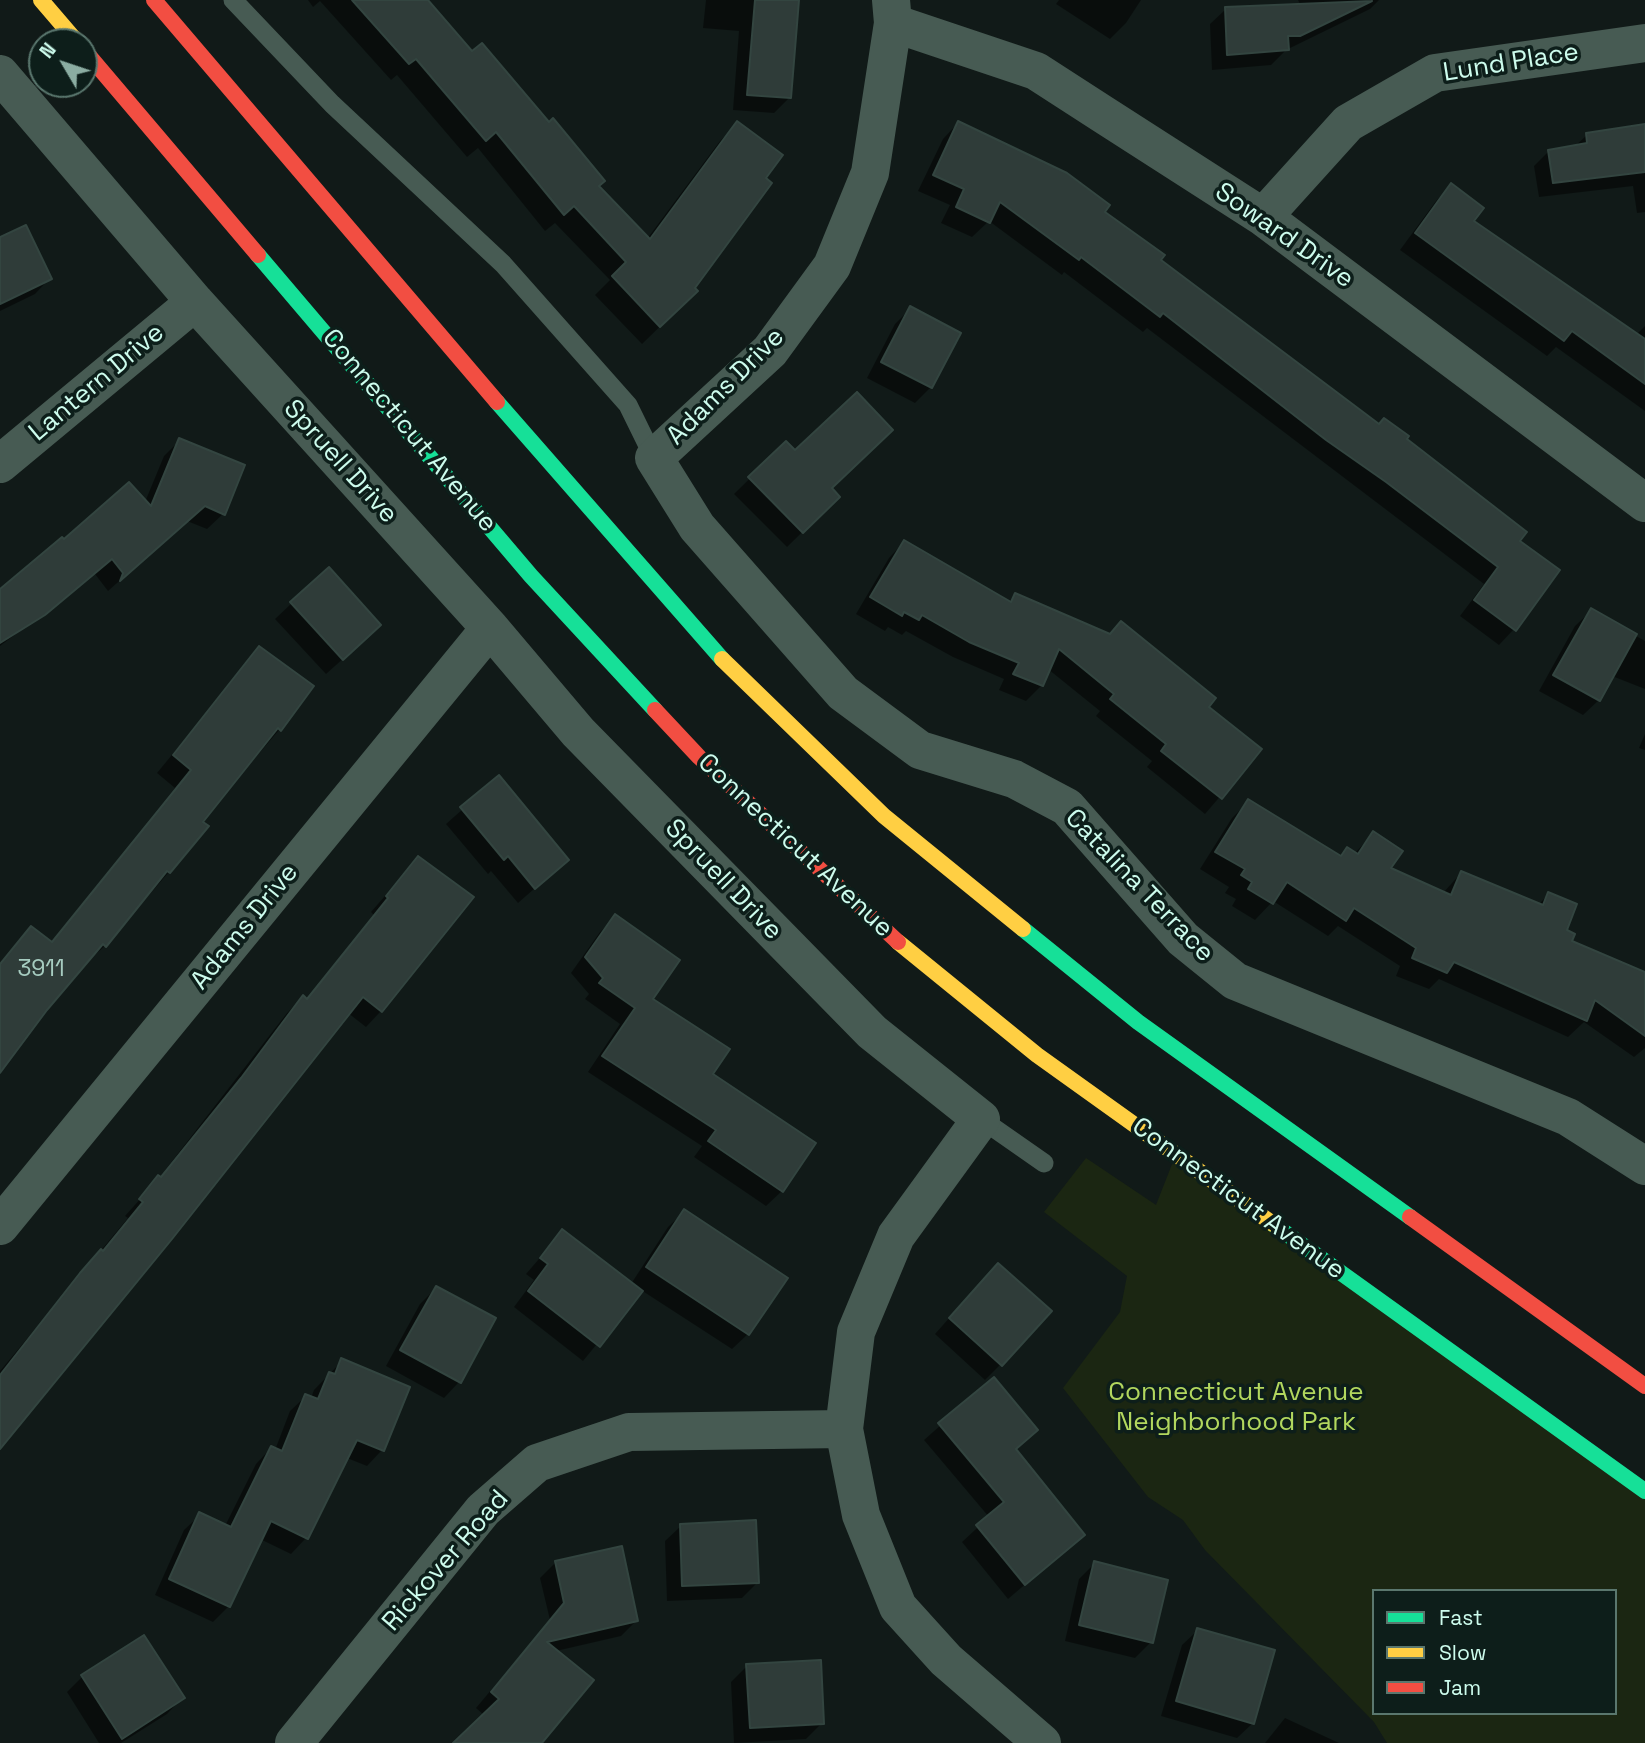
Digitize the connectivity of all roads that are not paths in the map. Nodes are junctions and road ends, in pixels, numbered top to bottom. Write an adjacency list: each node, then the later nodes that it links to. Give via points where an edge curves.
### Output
1 (41, 0): 5 (main road)
2 (155, 0): 19 (main road, via 711,649 884,816 1138,1022)
3 (233, 0): 11 (lane, via 332,104 503,264 628,405)
4 (892, 12): 9 (street, Soward Drive, via 1036,71); 11 (street, Adams Drive, via 870,173 832,266 770,351)
5 (65, 28)
6 (1645, 43): 9 (street, Lund Place, via 1435,73 1348,123)
7 (98, 66): 21 (main road, Connecticut Avenue, via 531,576 699,757 893,937 1037,1055)
8 (0, 74): 10 (street, Spruell Drive)
9 (1263, 216): 13 (street, Soward Drive)
10 (195, 302): 12 (street, Lantern Drive); 14 (street, Spruell Drive)
11 (654, 458): 17 (street, Catalina Terrace, via 697,527 843,693 920,750 1014,779 1067,807 1183,939 1235,981 1568,1117)
12 (0, 464)
13 (1645, 503)
14 (490, 628): 15 (street, Spruell Drive, via 578,732 872,1032); 18 (street, Adams Drive)
15 (981, 1119): 16 (lane); 20 (street, via 896,1236 856,1332)
16 (1044, 1163)
17 (1645, 1166)
18 (0, 1226)
19 (1645, 1386)
20 (844, 1429): 22 (street, Rickover Road, via 629,1432 537,1463 483,1510); 23 (street, via 861,1515 898,1607 946,1660)
21 (1645, 1491)
22 (294, 1743)
23 (1042, 1743)

